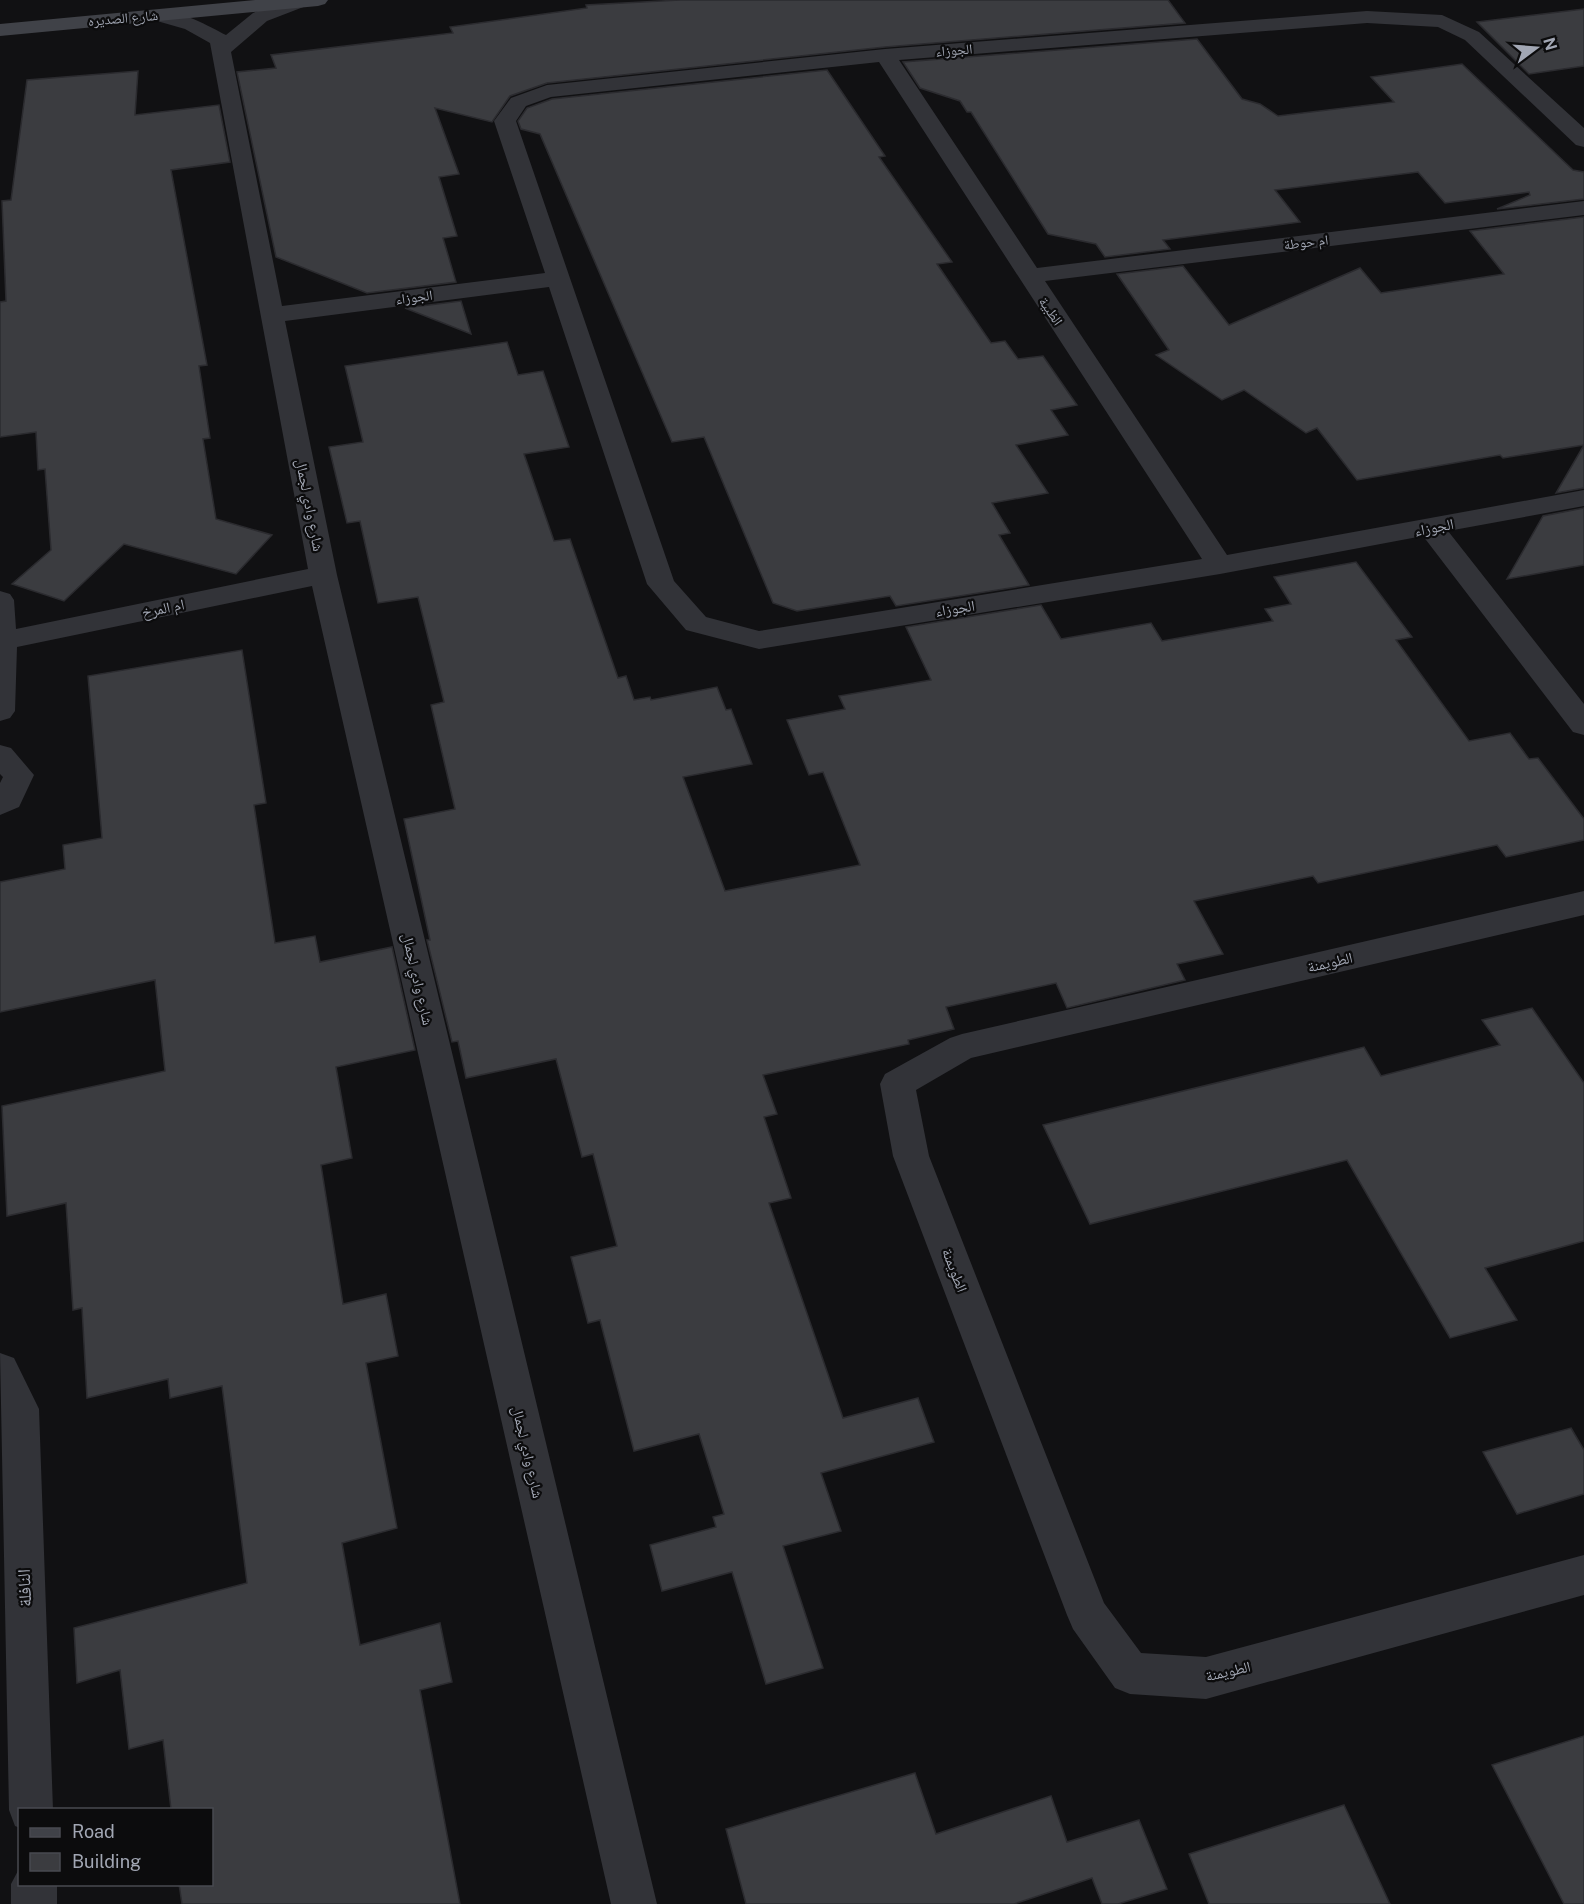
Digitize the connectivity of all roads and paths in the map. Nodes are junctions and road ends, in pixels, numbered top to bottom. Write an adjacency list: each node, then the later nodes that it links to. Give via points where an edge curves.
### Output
1 (309, 1): 2 (main road, شارع الصديره); 4 (street, via 260,17)
2 (157, 15): 3 (main road, شارع الصديره); 4 (street, via 207,32 220,40)
3 (0, 30)
4 (220, 50): 12 (street, شارع وادي لجمال)
5 (885, 55): 7 (street, الجوزاء, via 1367,17 1442,21 1472,36); 10 (street, الظبية); 11 (street, الجوزاء, via 548,91 518,102 505,121)
6 (1573, 106): 7 (street)
7 (1550, 109): 8 (street, الجوزاء)
8 (1584, 140)
9 (1584, 208): 10 (street, ام حوطة)
10 (1029, 276): 15 (street, الظبية)
11 (557, 279): 12 (street, الجوزاء); 15 (street, الجوزاء, via 661,584 696,624 759,640)
12 (272, 315): 16 (street, شارع وادي لجمال)
13 (1584, 498): 14 (street, الجوزاء)
14 (1431, 528): 15 (street, الجوزاء); 20 (street)
15 (1220, 565)
16 (323, 575): 18 (street, ام المرخ); 29 (street, شارع وادي لجمال)
17 (0, 600): 18 (street)
18 (3, 641): 19 (street)
19 (0, 711)
20 (1584, 725)
21 (0, 755): 22 (street, via 20,775 8,799)
22 (0, 804)
23 (1584, 903): 25 (street, الطويمنة, via 962,1047 897,1084 911,1156 1088,1615 1130,1673 1206,1678)
24 (0, 1370): 26 (street, النافلة, via 19,1409)
25 (1584, 1575)
26 (31, 1808)
27 (34, 1886): 28 (street)
28 (34, 1904)
29 (634, 1904)

